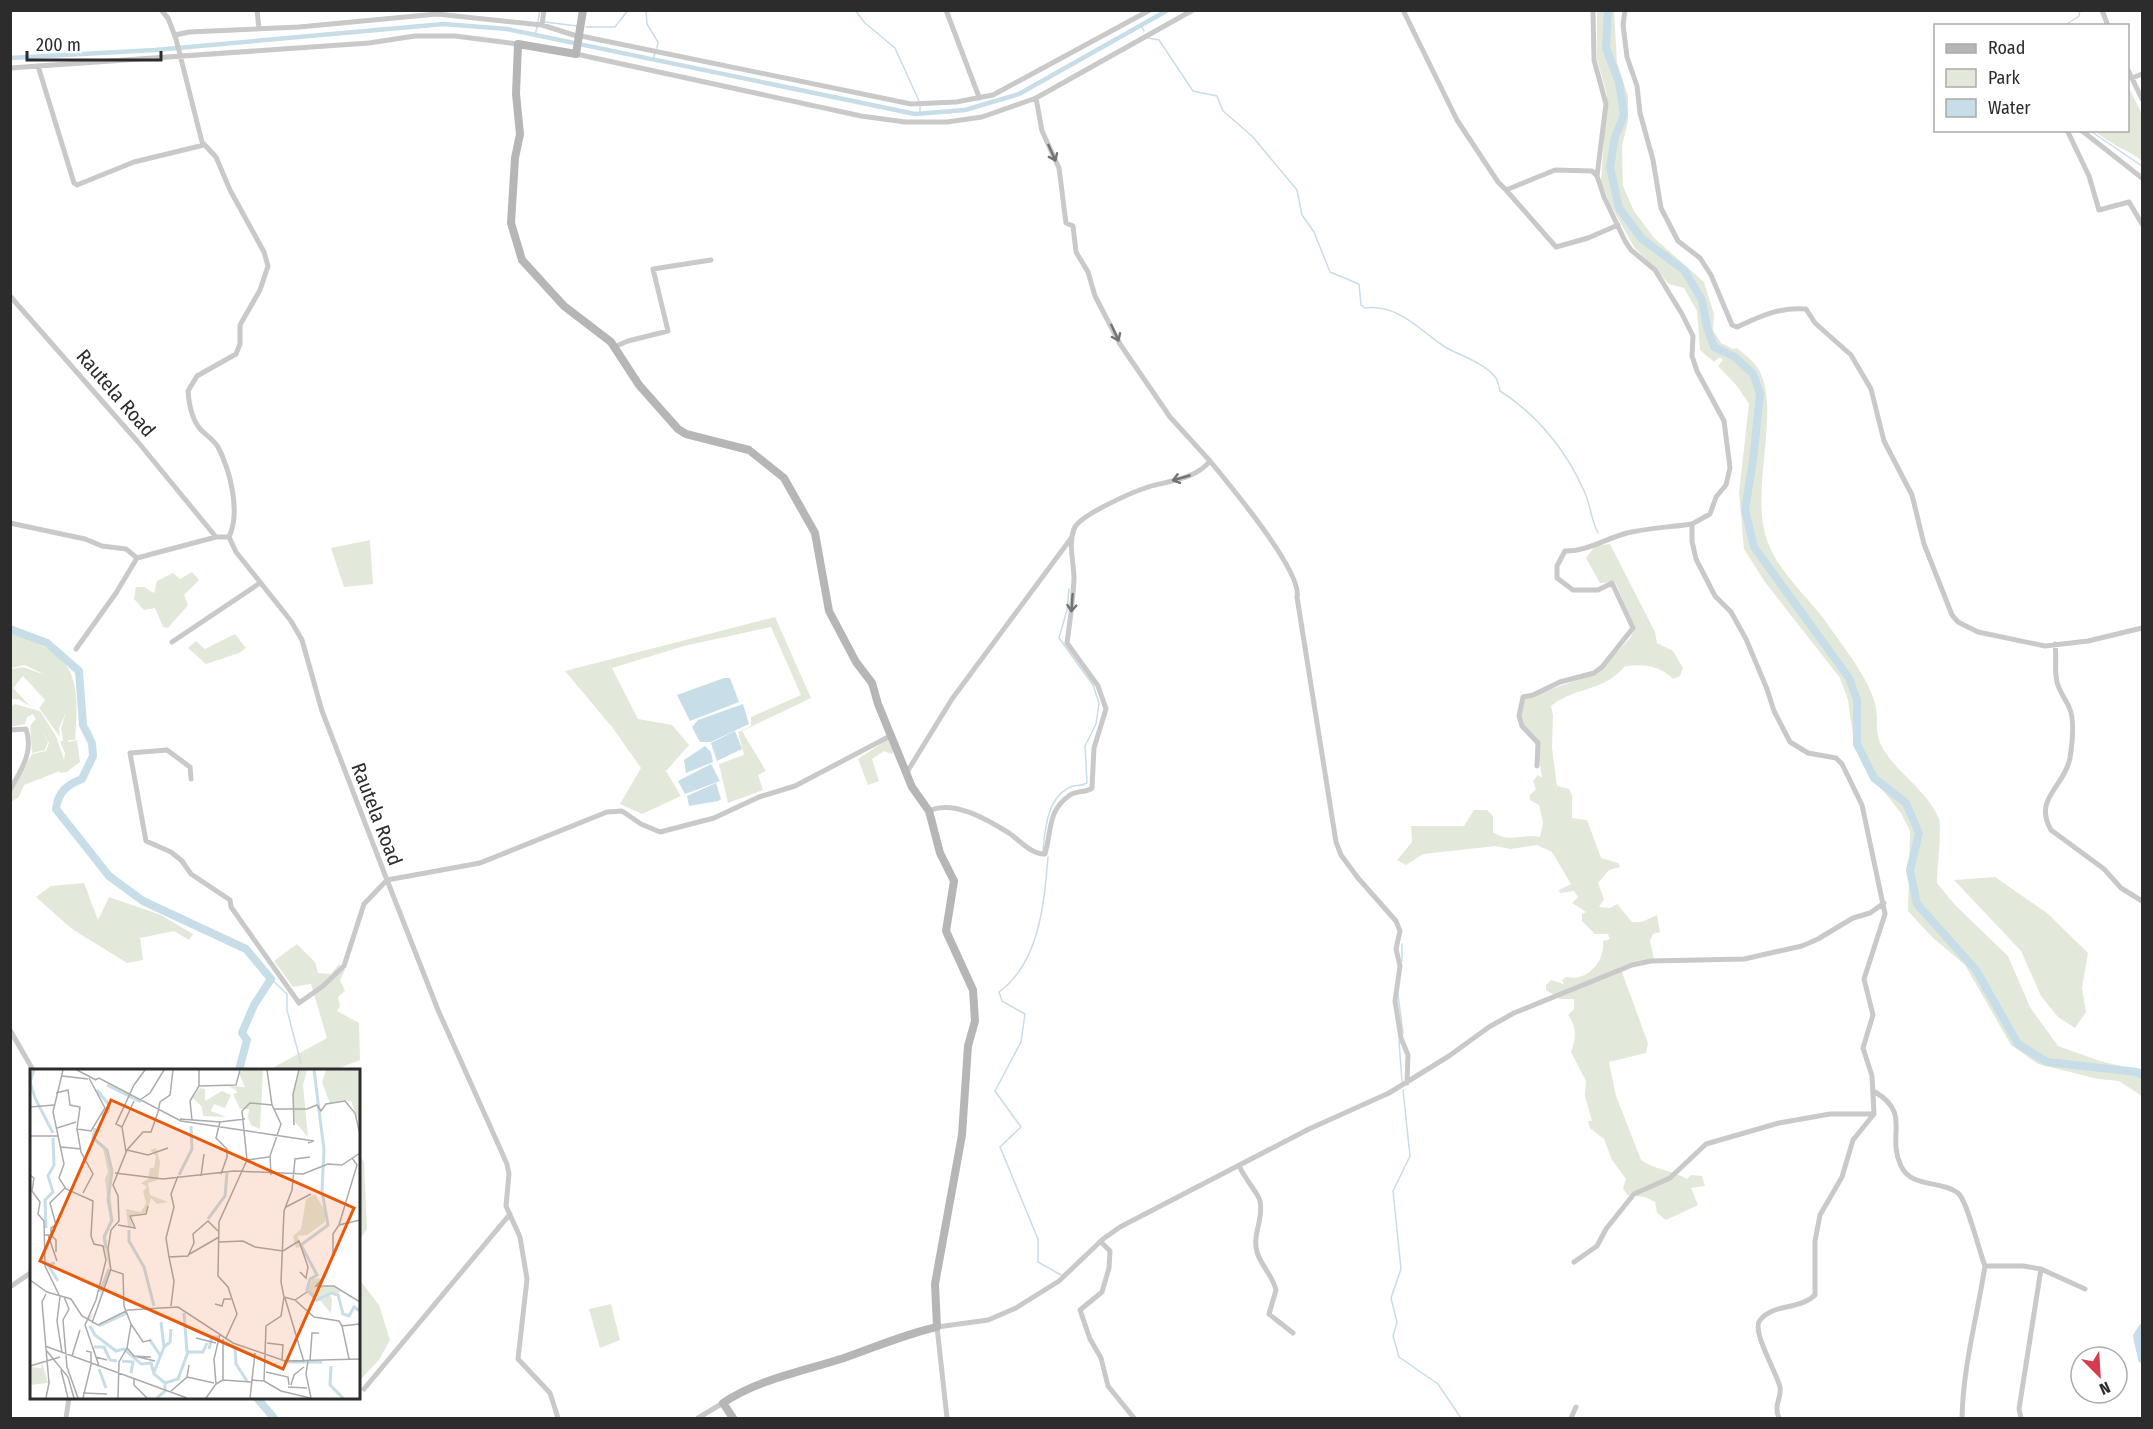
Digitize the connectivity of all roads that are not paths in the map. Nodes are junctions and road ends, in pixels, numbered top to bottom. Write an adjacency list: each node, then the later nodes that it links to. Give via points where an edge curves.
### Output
1 (161, 10): 13 (street)
2 (257, 10): 12 (street)
3 (544, 10): 11 (street)
4 (583, 10): 14 (street)
5 (946, 10): 22 (street)
6 (1150, 10): 22 (street, via 993,95)
7 (1193, 10): 23 (street)
8 (1403, 10): 30 (street, via 1458,120)
9 (1593, 10): 28 (street, via 1594,60 1606,104)
10 (1625, 10): 46 (street, via 1627,57 1637,86 1661,208 1678,241 1700,258 1712,275 1731,325 1737,327 1788,307 1806,309 1815,323 1851,355 1871,389 1884,441 1912,495 1924,544 1952,615 1978,632 2045,646)
11 (542, 26): 12 (street, via 437,14); 14 (street)
12 (259, 29): 13 (street)
13 (176, 37): 16 (street)
14 (578, 43): 15 (street); 22 (street, via 911,104); 23 (street, via 850,114 905,122 982,117)
15 (518, 44): 16 (street, via 455,36 415,36 369,43); 35 (street, via 516,94 520,134 514,158 511,224 522,260 564,306)
16 (180, 54): 17 (street); 27 (street)
17 (38, 66): 18 (street); 27 (street, via 77,185 134,162)
18 (10, 68)
19 (2129, 73): 21 (street)
20 (2142, 74): 21 (street)
21 (2132, 78): 24 (street)
22 (979, 97)
23 (1036, 98): 36 (street, one-way to 36, via 1042,131 1059,168 1066,223 1072,226 1076,252 1088,272 1095,296 1120,344 1157,398)
24 (2142, 99)
25 (2068, 132): 31 (street, via 2089,176 2099,210 2129,202)
26 (2084, 132): 29 (street)
27 (204, 145): 40 (street, via 216,157 268,266 260,290 240,325 236,354 196,376 188,391 194,419 217,444 229,479 234,516)
28 (1597, 176): 30 (street, via 1592,171 1555,170); 32 (street)
29 (2142, 178)
30 (1506, 190): 32 (street, via 1556,247)
31 (2142, 224)
32 (1618, 225): 38 (street, via 1631,250 1655,270 1682,314 1693,336 1696,371 1724,421 1730,468 1726,484 1710,514)
33 (711, 260): 35 (street, via 653,269 668,331)
34 (10, 296): 39 (street, Rautela Road)
35 (614, 347): 49 (street, via 639,385 678,429 749,450 784,478 815,533 829,611 872,683)
36 (1210, 461): 41 (street, one-way to 41, via 1193,474 1146,488 1089,515 1077,523); 60 (street, via 1257,519 1299,590 1314,717 1336,842 1341,855 1400,931 1395,1001 1407,1055)
37 (10, 523): 42 (street, via 126,549)
38 (1692, 524): 50 (street, via 1626,533 1578,552 1565,551 1557,578 1573,590 1598,590 1612,583 1633,628 1594,673 1523,697 1519,716 1522,726 1538,743); 57 (street, via 1696,559 1715,596 1731,612 1746,639 1790,742 1808,753 1836,758 1853,784 1862,805)
39 (216, 537): 40 (street); 42 (street)
40 (230, 537): 43 (street, Rautela Road, via 236,552)
41 (1072, 537): 51 (street, via 952,699); 54 (street, one-way to 54, via 1074,577 1067,643 1098,686 1106,709 1094,748 1092,788 1074,792 1060,802 1052,813 1042,855 984,820 949,806)
42 (137, 558): 47 (street)
43 (260, 583): 45 (street); 55 (street, Rautela Road, via 302,640 322,711)
44 (2142, 628): 46 (street, via 2088,641)
45 (172, 642)
46 (2055, 644): 56 (street, via 2056,678 2070,708 2072,724 2070,759 2045,806 2047,822 2051,830)
47 (76, 650)
48 (10, 729): 53 (street, via 26,729 29,747)
49 (892, 735): 51 (street); 55 (street, via 795,786 714,818 660,832 622,811 607,812 480,863)
50 (1536, 766)
51 (907, 772): 54 (street)
52 (191, 779): 55 (street, via 190,767 167,750 130,753 143,835 146,841 171,852 190,874 230,900 231,907 299,1003 344,966 364,904)
53 (10, 790)
54 (929, 812): 72 (street, via 940,853 954,881 945,931 973,990 975,1021 968,1047 962,1135 936,1284)
55 (387, 880): 64 (street, Rautela Road, via 438,1010 507,1164 506,1206)
56 (2142, 901)
57 (1884, 903): 60 (street, via 1802,946 1744,959 1632,965 1514,1013); 61 (street, via 1882,928 1864,979 1873,1015 1863,1048)
58 (10, 1030): 59 (street)
59 (32, 1069)
60 (1407, 1083): 63 (street)
61 (1875, 1092): 62 (street); 67 (street, via 1889,1101 1896,1113 1901,1168 1911,1177 1958,1193 1966,1202)
62 (1874, 1114): 66 (street, via 1830,1114 1706,1144 1670,1178 1634,1194 1597,1246); 85 (street, via 1853,1140 1842,1177 1820,1215 1815,1241 1815,1295 1802,1305 1776,1310 1758,1325 1780,1387 1775,1409)
63 (1239, 1165): 65 (street, via 1119,1227); 73 (street, via 1260,1200 1260,1219 1255,1230 1257,1252 1276,1290 1269,1314)
64 (510, 1214): 74 (street); 79 (street, Rautela Road, via 520,1237 526,1279 518,1359 550,1393)
65 (1101, 1242): 72 (street, via 1059,1281 1016,1308 988,1320); 83 (street, via 1110,1251 1102,1292 1080,1310 1101,1358 1108,1386)
66 (1574, 1262)
67 (1985, 1266): 68 (street); 86 (street, via 1971,1335)
68 (2041, 1269): 71 (street); 87 (street, via 2019,1409)
69 (30, 1273): 70 (street)
70 (10, 1287)
71 (2085, 1289)
72 (937, 1327): 76 (street, via 757,1384); 82 (street)
73 (1293, 1333)
74 (364, 1389)
75 (69, 1399): 78 (street)
76 (723, 1403): 80 (street); 81 (street)
77 (1576, 1407): 84 (street)
78 (66, 1419)
79 (558, 1419)
80 (698, 1419)
81 (733, 1419)
82 (947, 1419)
83 (1134, 1419)
84 (1571, 1419)
85 (1779, 1419)
86 (1962, 1419)
87 (2021, 1419)

